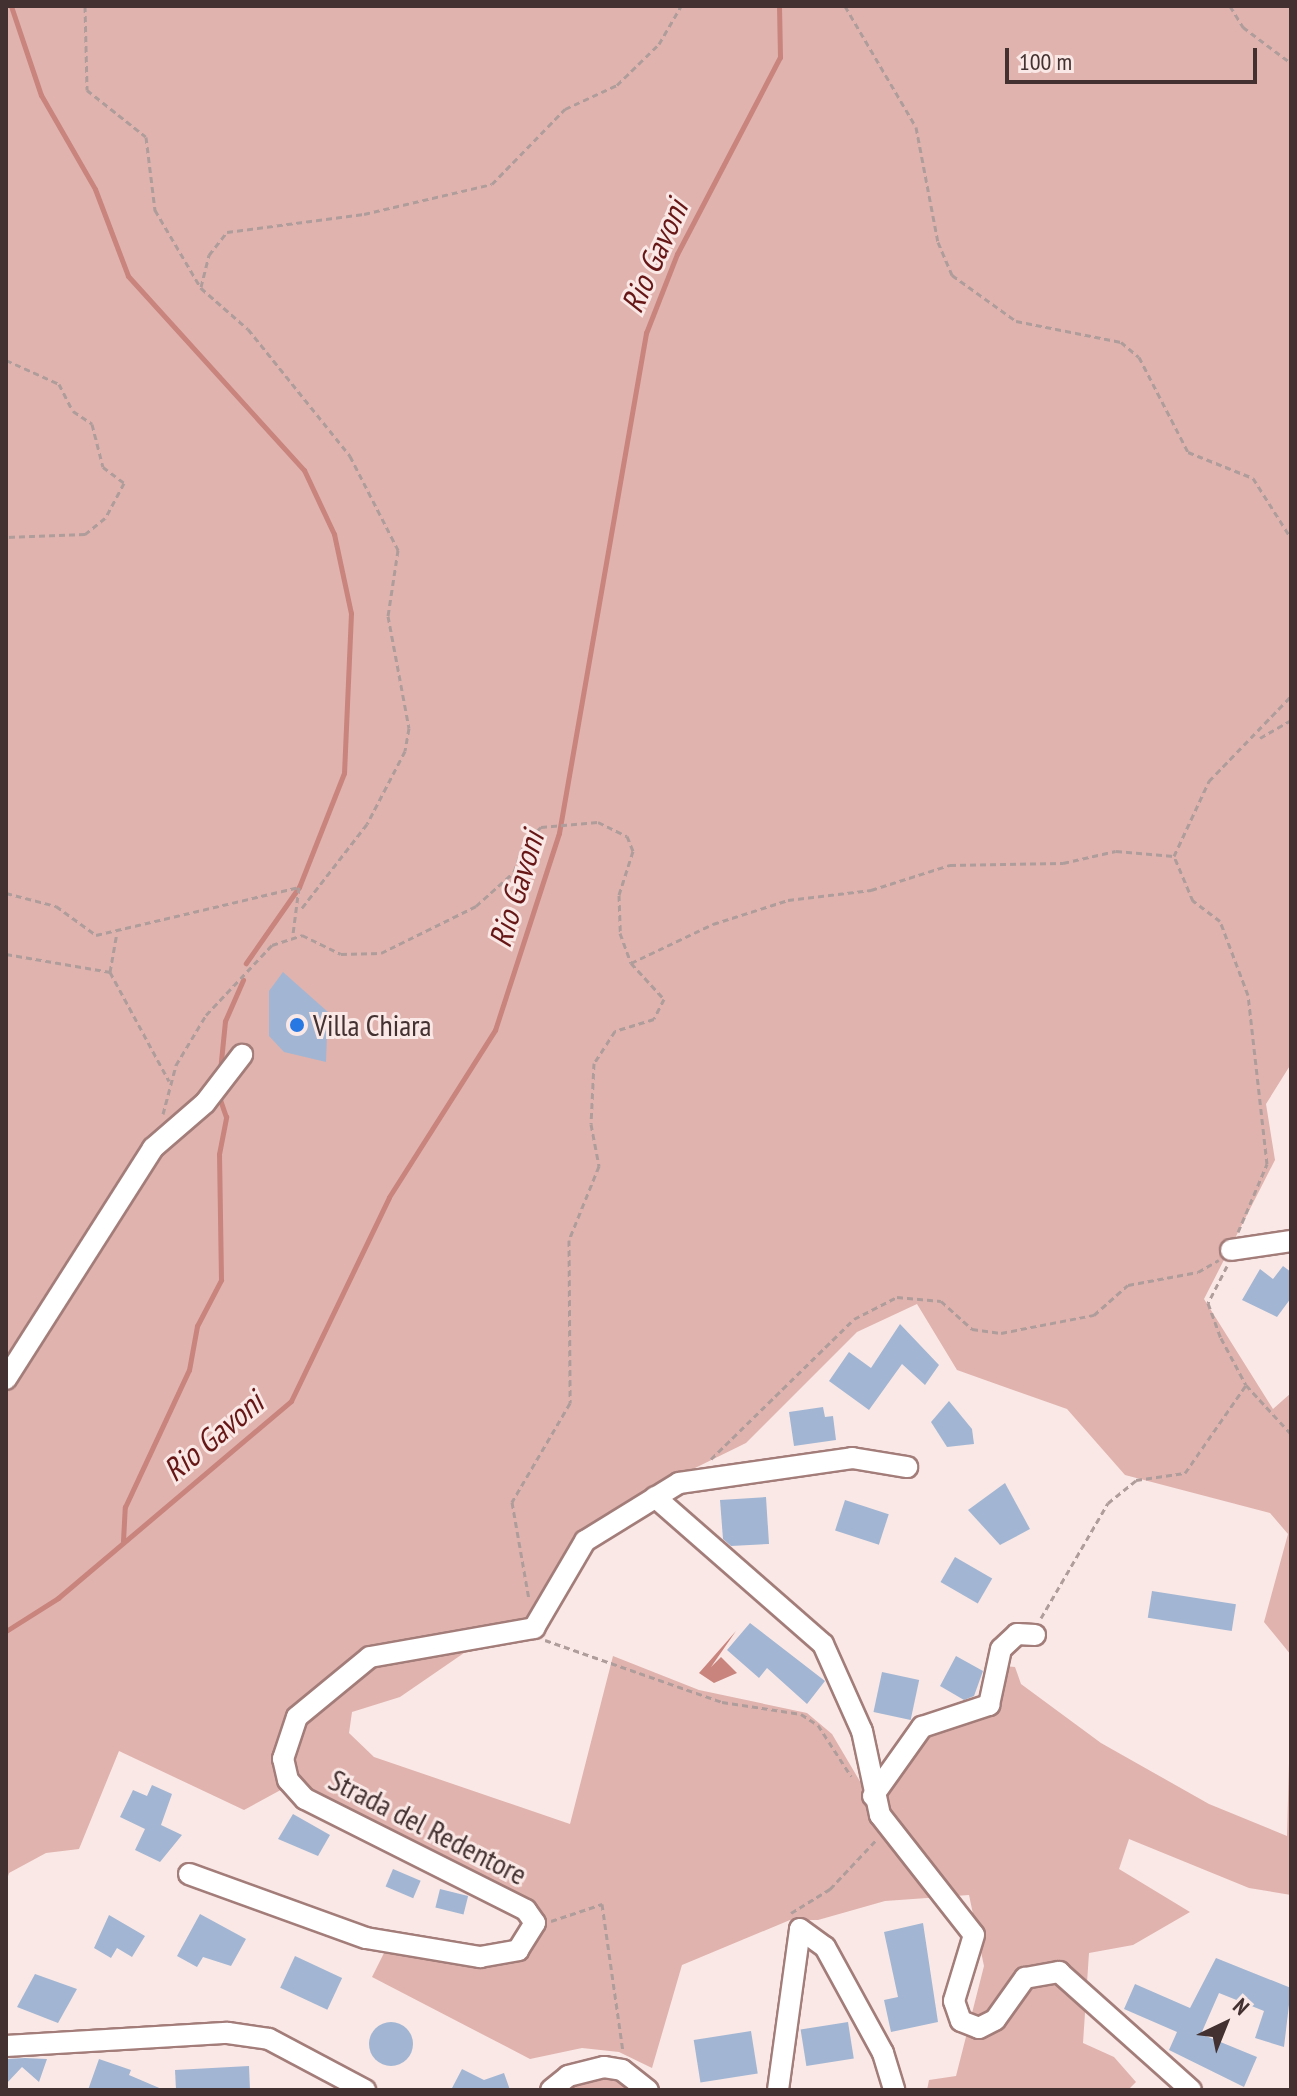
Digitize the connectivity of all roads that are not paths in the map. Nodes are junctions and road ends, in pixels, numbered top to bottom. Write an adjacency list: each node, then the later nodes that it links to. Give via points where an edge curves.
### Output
1 (242, 1055): 4 (street, via 205,1103 153,1148)
2 (1291, 1241): 3 (street)
3 (1231, 1250)
4 (6, 1379)
5 (907, 1467): 6 (street, via 852,1458 785,1464 679,1483)
6 (655, 1497): 8 (street, via 823,1644 862,1731); 9 (street, Strada del Redentore, via 585,1541 534,1628 370,1657 297,1717 283,1759 288,1780 305,1799 506,1899 535,1923 525,1943 502,1956 426,1950 322,1927)
7 (1035, 1635): 8 (street, via 1017,1634 1001,1649 989,1705 922,1727)
8 (873, 1796): 16 (street, via 974,1935 954,2001 961,2021 979,2028 995,2020 1025,1978 1059,1972)
9 (189, 1874)
10 (6, 2046): 11 (street, via 228,2033 269,2039)
11 (365, 2090)
12 (551, 2090): 13 (street, via 586,2070 622,2070)
13 (648, 2090)
14 (778, 2090): 15 (street, via 800,1929 811,1930 825,1947 883,2053)
15 (894, 2090)
16 (1191, 2090)

